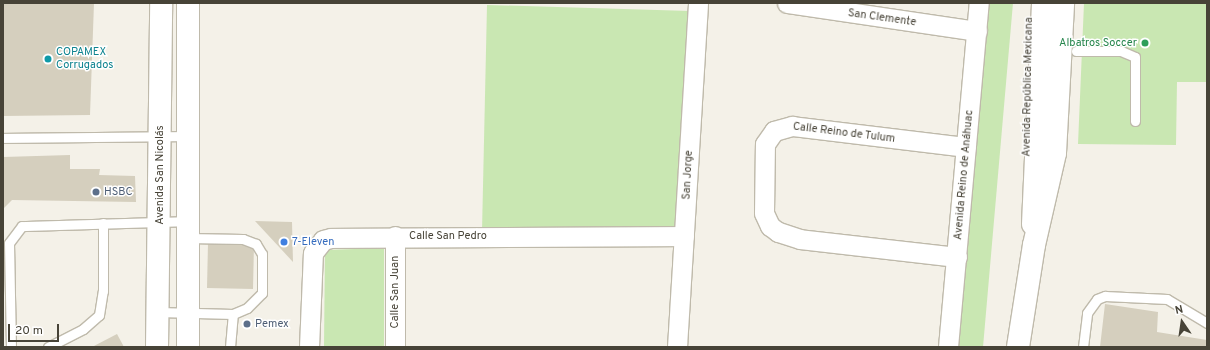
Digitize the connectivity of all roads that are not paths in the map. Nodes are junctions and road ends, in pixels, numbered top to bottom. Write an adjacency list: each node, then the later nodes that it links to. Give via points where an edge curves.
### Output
1 (161, 3): 14 (street, Avenida San Nicolás)
2 (188, 3): 13 (street)
3 (698, 3): 23 (street, San Jorge)
4 (787, 3): 10 (street, San Clemente)
5 (979, 3): 10 (street, Avenida Reino de Anáhuac)
6 (1029, 3): 18 (street, Avenida República Mexicana, via 1025,139)
7 (1043, 3): 17 (street, Avenida República Mexicana)
8 (1062, 3): 17 (street, Avenida República Mexicana)
9 (1078, 3): 11 (street, Avenida República Mexicana)
10 (977, 31): 16 (street, Avenida Reino de Anáhuac)
11 (1076, 51): 12 (lane, via 1121,51 1135,57); 18 (street, Avenida República Mexicana, via 1066,153)
12 (1134, 121)
13 (187, 136): 14 (lane); 21 (street)
14 (161, 137): 15 (lane); 19 (street, Avenida San Nicolás)
15 (3, 138)
16 (966, 147): 24 (street, Avenida Reino de Anáhuac); 24 (street, Calle Reino de Tulum, via 792,126 774,131 765,144 764,213 770,226 778,232 800,239)
17 (1045, 151): 18 (street, Avenida República Mexicana)
18 (1040, 196): 38 (street, Avenida República Mexicana)
19 (160, 221): 20 (lane); 21 (lane); 25 (street, Avenida San Nicolás)
20 (103, 222): 29 (lane, via 30,224 15,231 9,243); 30 (lane, via 103,291 98,314 83,329)
21 (187, 230): 26 (street); 27 (lane, via 243,240 260,249 262,293 247,308)
22 (395, 236): 23 (street, Calle San Pedro); 34 (street, Calle San Pedro, via 331,238 317,246 312,261); 35 (street, Calle San Juan)
23 (684, 236): 36 (street, San Jorge)
24 (957, 257): 37 (street, Avenida Reino de Anáhuac)
25 (158, 312): 26 (lane); 31 (street, Avenida San Nicolás)
26 (188, 313): 27 (lane); 32 (street)
27 (233, 314): 33 (lane)
28 (1207, 323): 39 (lane, via 1167,299 1105,296 1091,304 1087,313)
29 (12, 347)
30 (48, 347)
31 (157, 347)
32 (188, 347)
33 (230, 347)
34 (309, 347)
35 (395, 347)
36 (677, 347)
37 (948, 347)
38 (1018, 347)
39 (1083, 347)

